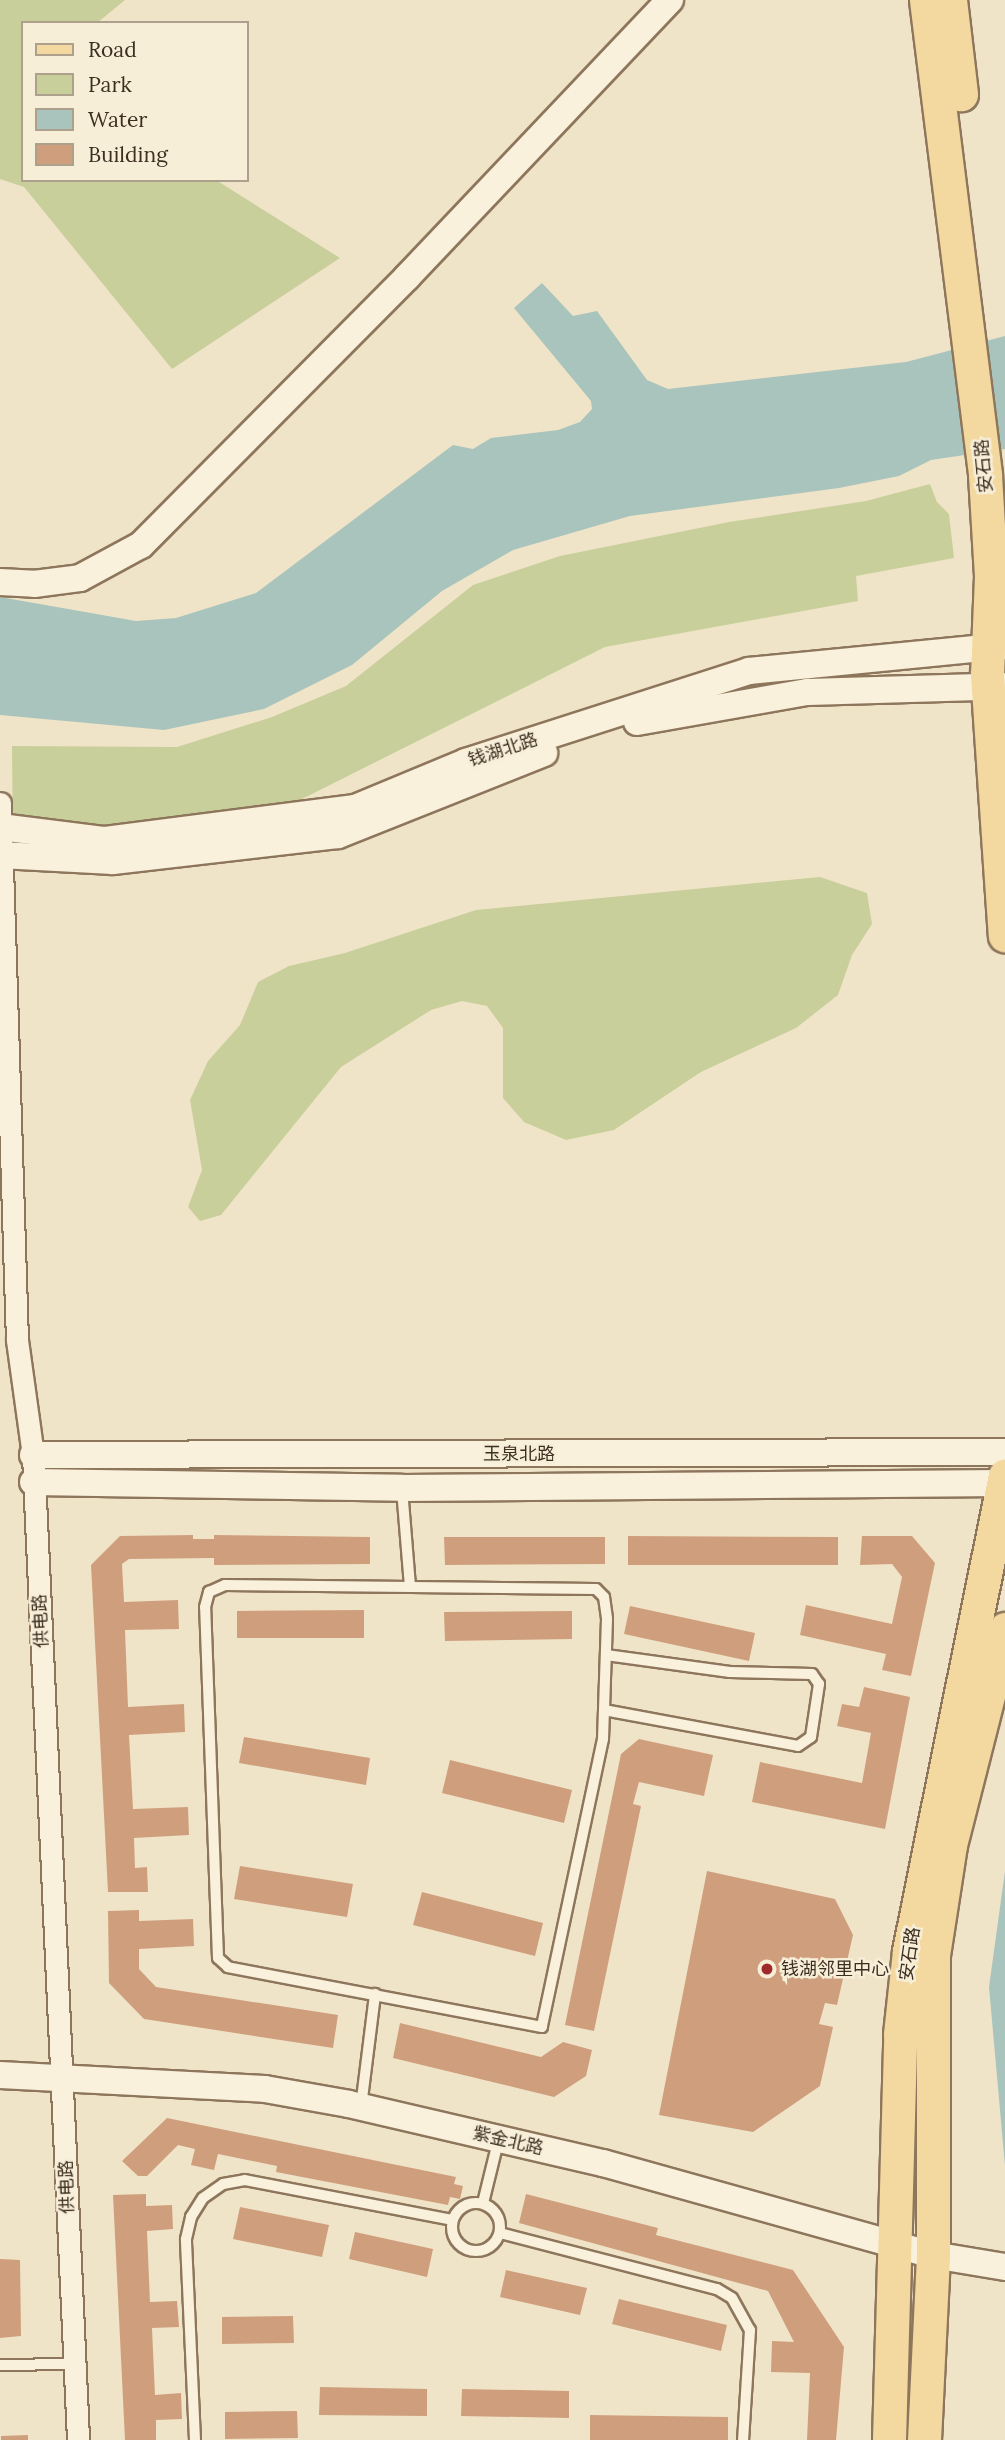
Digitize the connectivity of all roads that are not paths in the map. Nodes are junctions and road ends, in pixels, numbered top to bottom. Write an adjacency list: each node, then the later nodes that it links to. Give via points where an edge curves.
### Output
1 (670, 0): 6 (street, via 407,277 141,545 80,578 34,584)
2 (926, 0): 4 (main road, 安石路)
3 (950, 0): 4 (main road, 安石路)
4 (980, 329): 5 (main road, 安石路)
5 (995, 466): 7 (main road, 安石路, via 991,576)
6 (0, 582)
7 (997, 646): 8 (main road, 安石路); 9 (street, 钱湖北路, via 749,671 466,762 355,808 105,839)
8 (996, 686): 10 (street, 钱湖北路, via 808,692 621,724 338,835 113,861); 11 (main road, 安石路)
9 (1, 819): 10 (street, 供电路)
10 (2, 855): 13 (street, 供电路, via 16,1340)
11 (1005, 935)
12 (1005, 1452): 13 (street, 玉泉北路)
13 (33, 1455): 15 (street, 供电路)
14 (1005, 1476): 16 (main road, 安石路)
15 (33, 1482): 17 (street, 玉泉北路); 24 (street, 供电路)
16 (1005, 1483): 17 (street, 玉泉北路); 30 (main road, 安石路, via 909,1951 900,2034)
17 (402, 1488): 18 (lane)
18 (410, 1587): 20 (lane, via 596,1589 604,1597); 22 (lane, via 225,1585 209,1591 205,1607 218,1958 228,1967)
19 (1005, 1629): 31 (main road, 安石路, via 950,1845 933,1955)
20 (606, 1655): 21 (lane); 21 (lane, via 730,1672 812,1674 820,1684 811,1737 798,1746)
21 (604, 1710): 22 (lane, via 601,1752 542,2027)
22 (375, 1994): 25 (lane)
23 (0, 2075): 24 (street, 紫金北路)
24 (62, 2076): 25 (street, 紫金北路, via 265,2089); 33 (street, 供电路)
25 (361, 2107): 26 (street, 紫金北路)
26 (499, 2138): 27 (lane); 30 (street, 紫金北路)
27 (483, 2203): 28 (lane, via 470,2203); 29 (lane, via 501,2220)
28 (452, 2220): 29 (lane, via 459,2244 470,2251 494,2244); 36 (lane, via 246,2180 223,2184 203,2198 191,2217 187,2239)
29 (500, 2233): 37 (lane, via 718,2289 732,2298 750,2330)
30 (896, 2245): 31 (street, 紫金北路); 38 (main road, 安石路)
31 (933, 2255): 32 (street, 紫金北路); 39 (main road, 安石路)
32 (1002, 2266)
33 (75, 2364): 34 (lane); 35 (street, 供电路)
34 (0, 2365)
35 (78, 2440)
36 (195, 2440)
37 (743, 2440)
38 (889, 2440)
39 (924, 2440)

